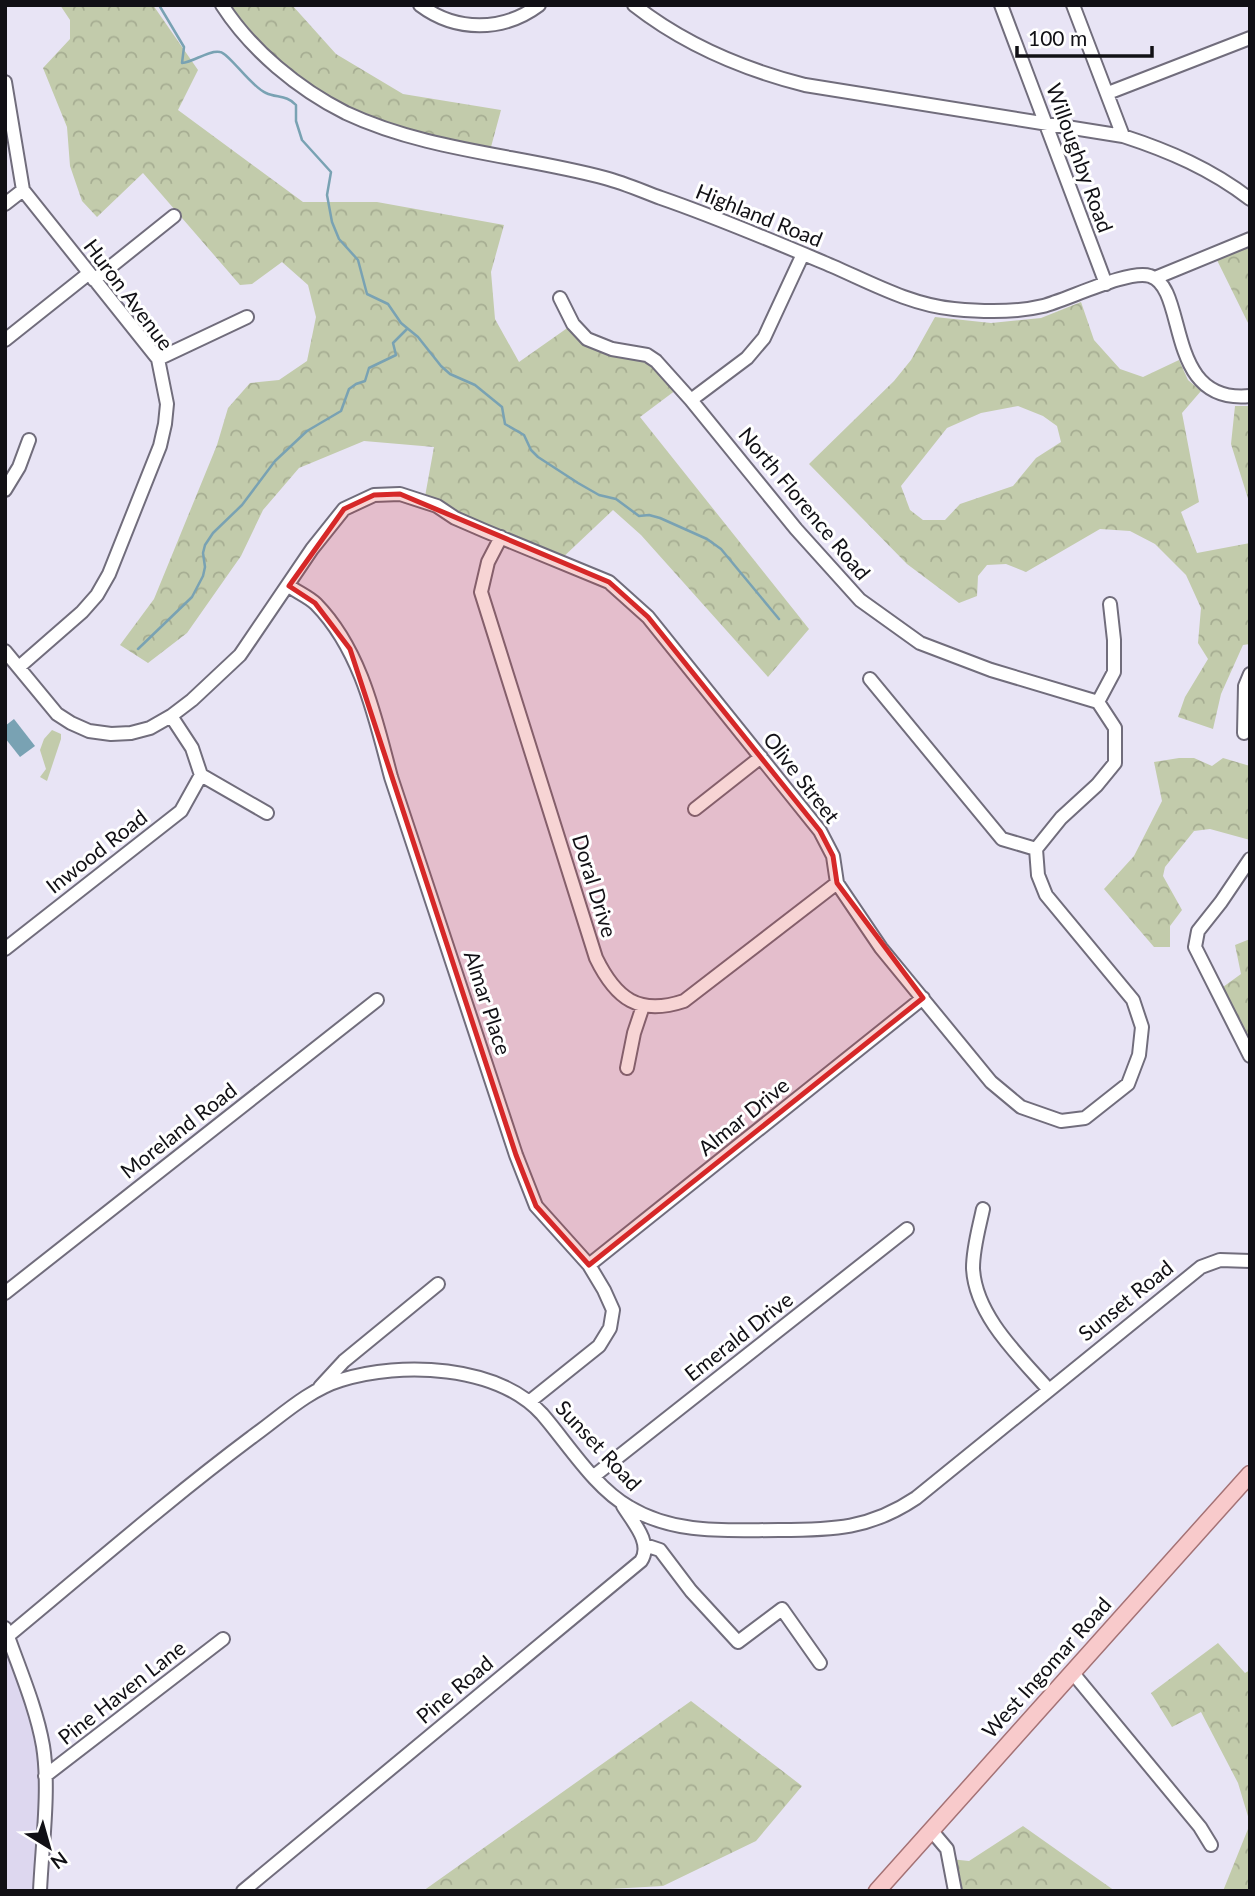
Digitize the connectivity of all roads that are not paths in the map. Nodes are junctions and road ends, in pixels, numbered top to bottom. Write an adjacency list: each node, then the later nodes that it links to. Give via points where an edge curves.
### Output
1 (222, 5): 17 (street, Highland Road, via 266,57 344,112 367,122 606,178)
2 (420, 5): 3 (street, via 441,18 473,26 508,22)
3 (539, 5)
4 (1000, 5): 10 (street, Willoughby Road)
5 (1073, 5): 9 (street)
6 (637, 6): 10 (street, via 717,57 777,78)
7 (1250, 38): 9 (street)
8 (5, 82): 12 (street, Huron Avenue)
9 (1108, 93): 11 (street)
10 (1045, 122): 11 (street); 20 (street, Willoughby Road)
11 (1123, 136): 13 (street, via 1199,166)
12 (23, 190): 14 (street); 18 (street, Huron Avenue)
13 (1250, 199)
14 (5, 204)
15 (174, 216): 18 (street)
16 (1250, 239): 19 (street, Highland Road)
17 (803, 254): 20 (street, Highland Road, via 911,300 952,309 1027,309); 26 (street, via 764,338 747,358)
18 (91, 277): 23 (street); 24 (street, Huron Avenue)
19 (1155, 278): 20 (street, Highland Road, via 1136,275); 25 (street, via 1167,296 1196,376 1217,391)
20 (1106, 284)
21 (560, 298): 26 (street, North Florence Road, via 587,339 647,355)
22 (247, 317): 24 (street)
23 (5, 340)
24 (158, 359): 33 (street, Huron Avenue, via 166,424 108,575 82,612)
25 (1250, 396)
26 (691, 400): 36 (street, North Florence Road, via 860,600 920,643)
27 (29, 440): 28 (street)
28 (5, 490)
29 (501, 537): 30 (street, Olive Street, via 437,506 400,494 374,495 344,509); 39 (street, Olive Street, via 609,582 648,617); 49 (street, Doral Drive, via 488,562 481,592 596,958 616,990)
30 (289, 586): 37 (street, Olive Street, via 240,655); 55 (street, Almar Place, via 315,603 350,649 536,1206)
31 (1110, 604): 36 (street, via 1114,672)
32 (5, 651): 33 (street, Olive Street)
33 (19, 667): 37 (street, Olive Street, via 57,714 89,731 131,733)
34 (1250, 674): 38 (street, via 1245,686)
35 (870, 679): 43 (street, via 1002,839)
36 (1098, 702): 43 (street, via 1115,728 1115,763)
37 (171, 716): 40 (street, via 192,748)
38 (1244, 733)
39 (761, 757): 41 (street); 45 (street, Olive Street, via 821,831 833,856)
40 (201, 775): 42 (street); 46 (street, Inwood Road, via 181,811)
41 (695, 809)
42 (267, 813)
43 (1036, 849): 47 (street, Olive Street, via 1038,875 1046,895 1133,1000 1142,1027 1139,1055 1128,1084 1085,1118 1061,1121 1021,1108 991,1082)
44 (1250, 859): 50 (street, via 1198,931 1195,947)
45 (837, 883): 47 (street, Olive Street, via 881,948); 49 (street, via 684,1001 664,1007)
46 (5, 949)
47 (923, 998): 55 (street, Almar Drive)
48 (377, 1000): 57 (street, Moreland Road)
49 (643, 1006): 51 (street)
50 (1250, 1056)
51 (627, 1068)
52 (983, 1209): 58 (street, via 973,1257 977,1290 994,1323)
53 (907, 1228): 62 (street, Emerald Drive)
54 (1250, 1261): 58 (street, Sunset Road, via 1220,1260 1201,1267)
55 (589, 1265): 60 (street, Almar Place, via 612,1310 610,1328 599,1346)
56 (438, 1284): 59 (street, via 344,1361)
57 (5, 1293)
58 (1049, 1390): 63 (street, Sunset Road, via 916,1498 868,1523 822,1530 695,1530 651,1518)
59 (316, 1391): 60 (street, Sunset Road, via 369,1373 438,1371 488,1379); 65 (street, Sunset Road, via 206,1472)
60 (529, 1402): 62 (street, Sunset Road)
61 (1250, 1474): 68 (main road, West Ingomar Road)
62 (594, 1476): 63 (street, Sunset Road)
63 (621, 1503): 64 (street)
64 (645, 1545): 67 (street, via 660,1550 738,1642 782,1609); 73 (street, Pine Road, via 644,1557 636,1565)
65 (7, 1632): 69 (street, via 37,1723)
66 (223, 1639): 69 (street, Pine Haven Lane)
67 (820, 1663)
68 (1072, 1672): 70 (main road, West Ingomar Road); 71 (street)
69 (45, 1776): 72 (street)
70 (931, 1830): 74 (main road, West Ingomar Road); 75 (street, via 947,1849)
71 (1211, 1846)
72 (40, 1891)
73 (243, 1891)
74 (877, 1891)
75 (955, 1891)

